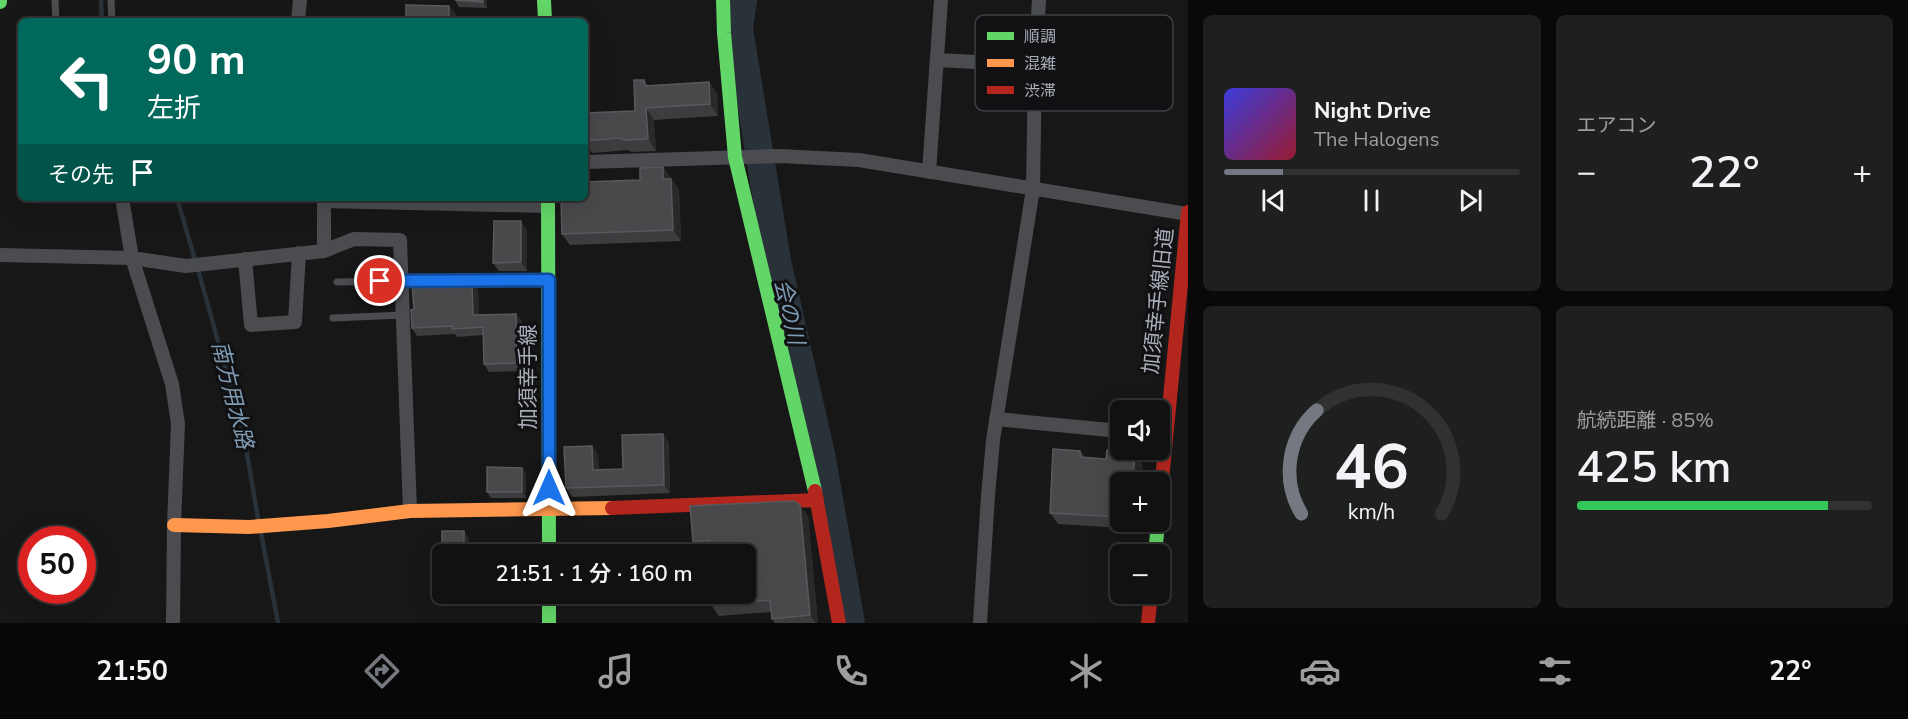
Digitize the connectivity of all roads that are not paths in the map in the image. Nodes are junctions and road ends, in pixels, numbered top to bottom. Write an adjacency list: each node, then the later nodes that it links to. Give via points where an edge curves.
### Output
1 (56, 0): 9 (lane)
2 (111, 0): 10 (lane)
3 (300, 0): 11 (street)
4 (544, 0): 12 (street)
5 (723, 0): 16 (street, via 723,33)
6 (941, 0): 13 (street)
7 (1039, 0): 8 (street)
8 (1038, 15)
9 (56, 18)
10 (112, 18)
11 (298, 18)
12 (545, 18)
13 (937, 60): 14 (street); 18 (street)
14 (975, 62)
15 (1034, 111): 19 (street)
16 (740, 158): 17 (street); 18 (street, via 859,160); 38 (street)
17 (588, 162)
18 (929, 172): 19 (street)
19 (1033, 189): 24 (street); 36 (street)
20 (122, 201): 28 (street)
21 (324, 201): 25 (street)
22 (436, 201): 23 (street)
23 (548, 202): 31 (street, 加須幸手線)
24 (1188, 213): 35 (street, 加須幸手線旧道)
25 (324, 250): 26 (street); 30 (street, via 354,239 400,240)
26 (299, 253): 29 (street); 29 (street, via 295,322 251,326)
27 (0, 255): 28 (street)
28 (132, 258): 29 (street, via 186,266); 41 (street, via 172,384 178,424)
29 (245, 259)
30 (402, 280): 31 (street); 32 (lane); 33 (street)
31 (549, 280): 39 (street, 加須幸手線)
32 (337, 282)
33 (403, 315): 34 (lane); 40 (street)
34 (333, 318)
35 (1166, 400)
36 (996, 419): 37 (street); 48 (street)
37 (1110, 430)
38 (817, 500): 39 (street); 47 (street)
39 (549, 510): 40 (street); 42 (street, 加須幸手線)
40 (410, 511): 41 (street, via 249,527)
41 (174, 525): 45 (street)
42 (549, 544)
43 (549, 604): 46 (street)
44 (1150, 604): 49 (street)
45 (173, 623)
46 (549, 623)
47 (839, 623)
48 (980, 623)
49 (1148, 623)

